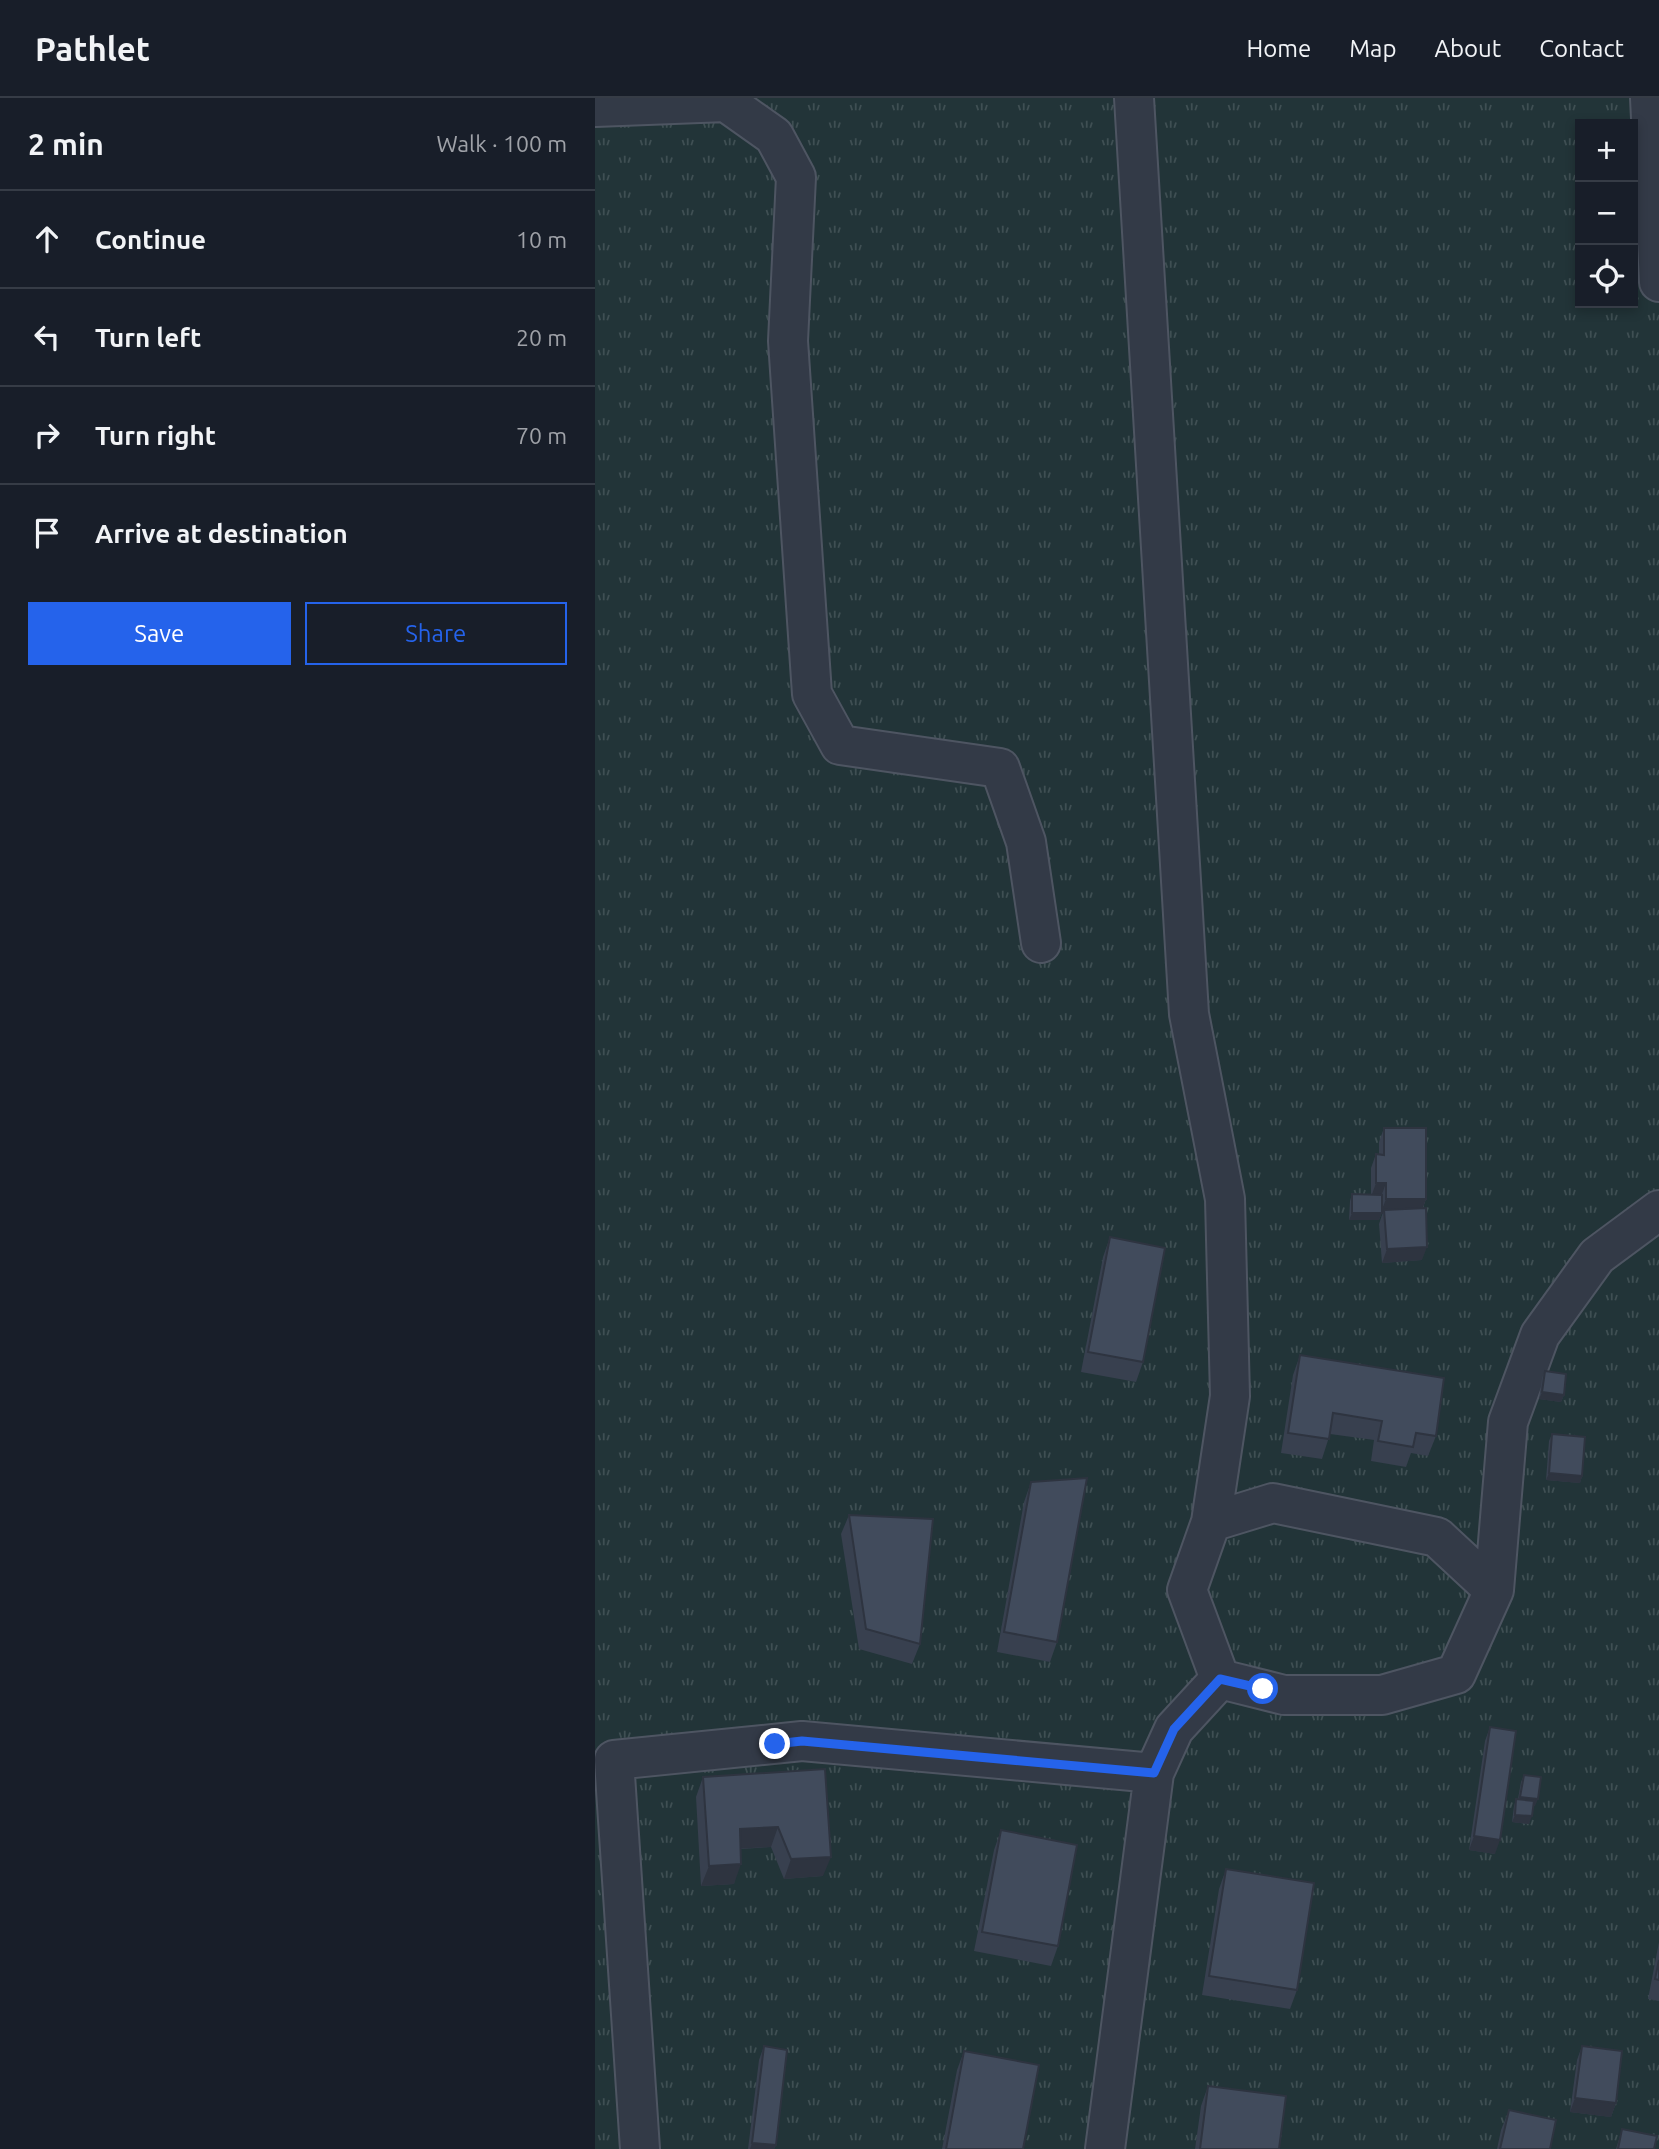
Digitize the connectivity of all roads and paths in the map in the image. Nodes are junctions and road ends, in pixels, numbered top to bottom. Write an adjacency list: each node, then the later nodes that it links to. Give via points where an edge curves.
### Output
1 (1133, 98): 7 (street, via 1189,1014 1225,1199 1230,1396)
2 (1650, 98): 4 (street)
3 (595, 107): 5 (street, via 726,102 774,136 796,177 788,341 811,694 840,745 1000,768 1026,842)
4 (1659, 282)
5 (1041, 943)
6 (1659, 1210): 8 (street, via 1597,1256 1540,1335 1508,1422)
7 (1212, 1522): 8 (street, via 1273,1503 1437,1537); 9 (street, via 1187,1590)
8 (1494, 1590): 9 (street, via 1456,1674 1382,1695 1284,1695)
9 (1220, 1679): 11 (street, via 1174,1729)
10 (605, 1759): 11 (street, via 802,1741); 12 (street)
11 (1154, 1773): 13 (street)
12 (640, 2149)
13 (1105, 2149)

